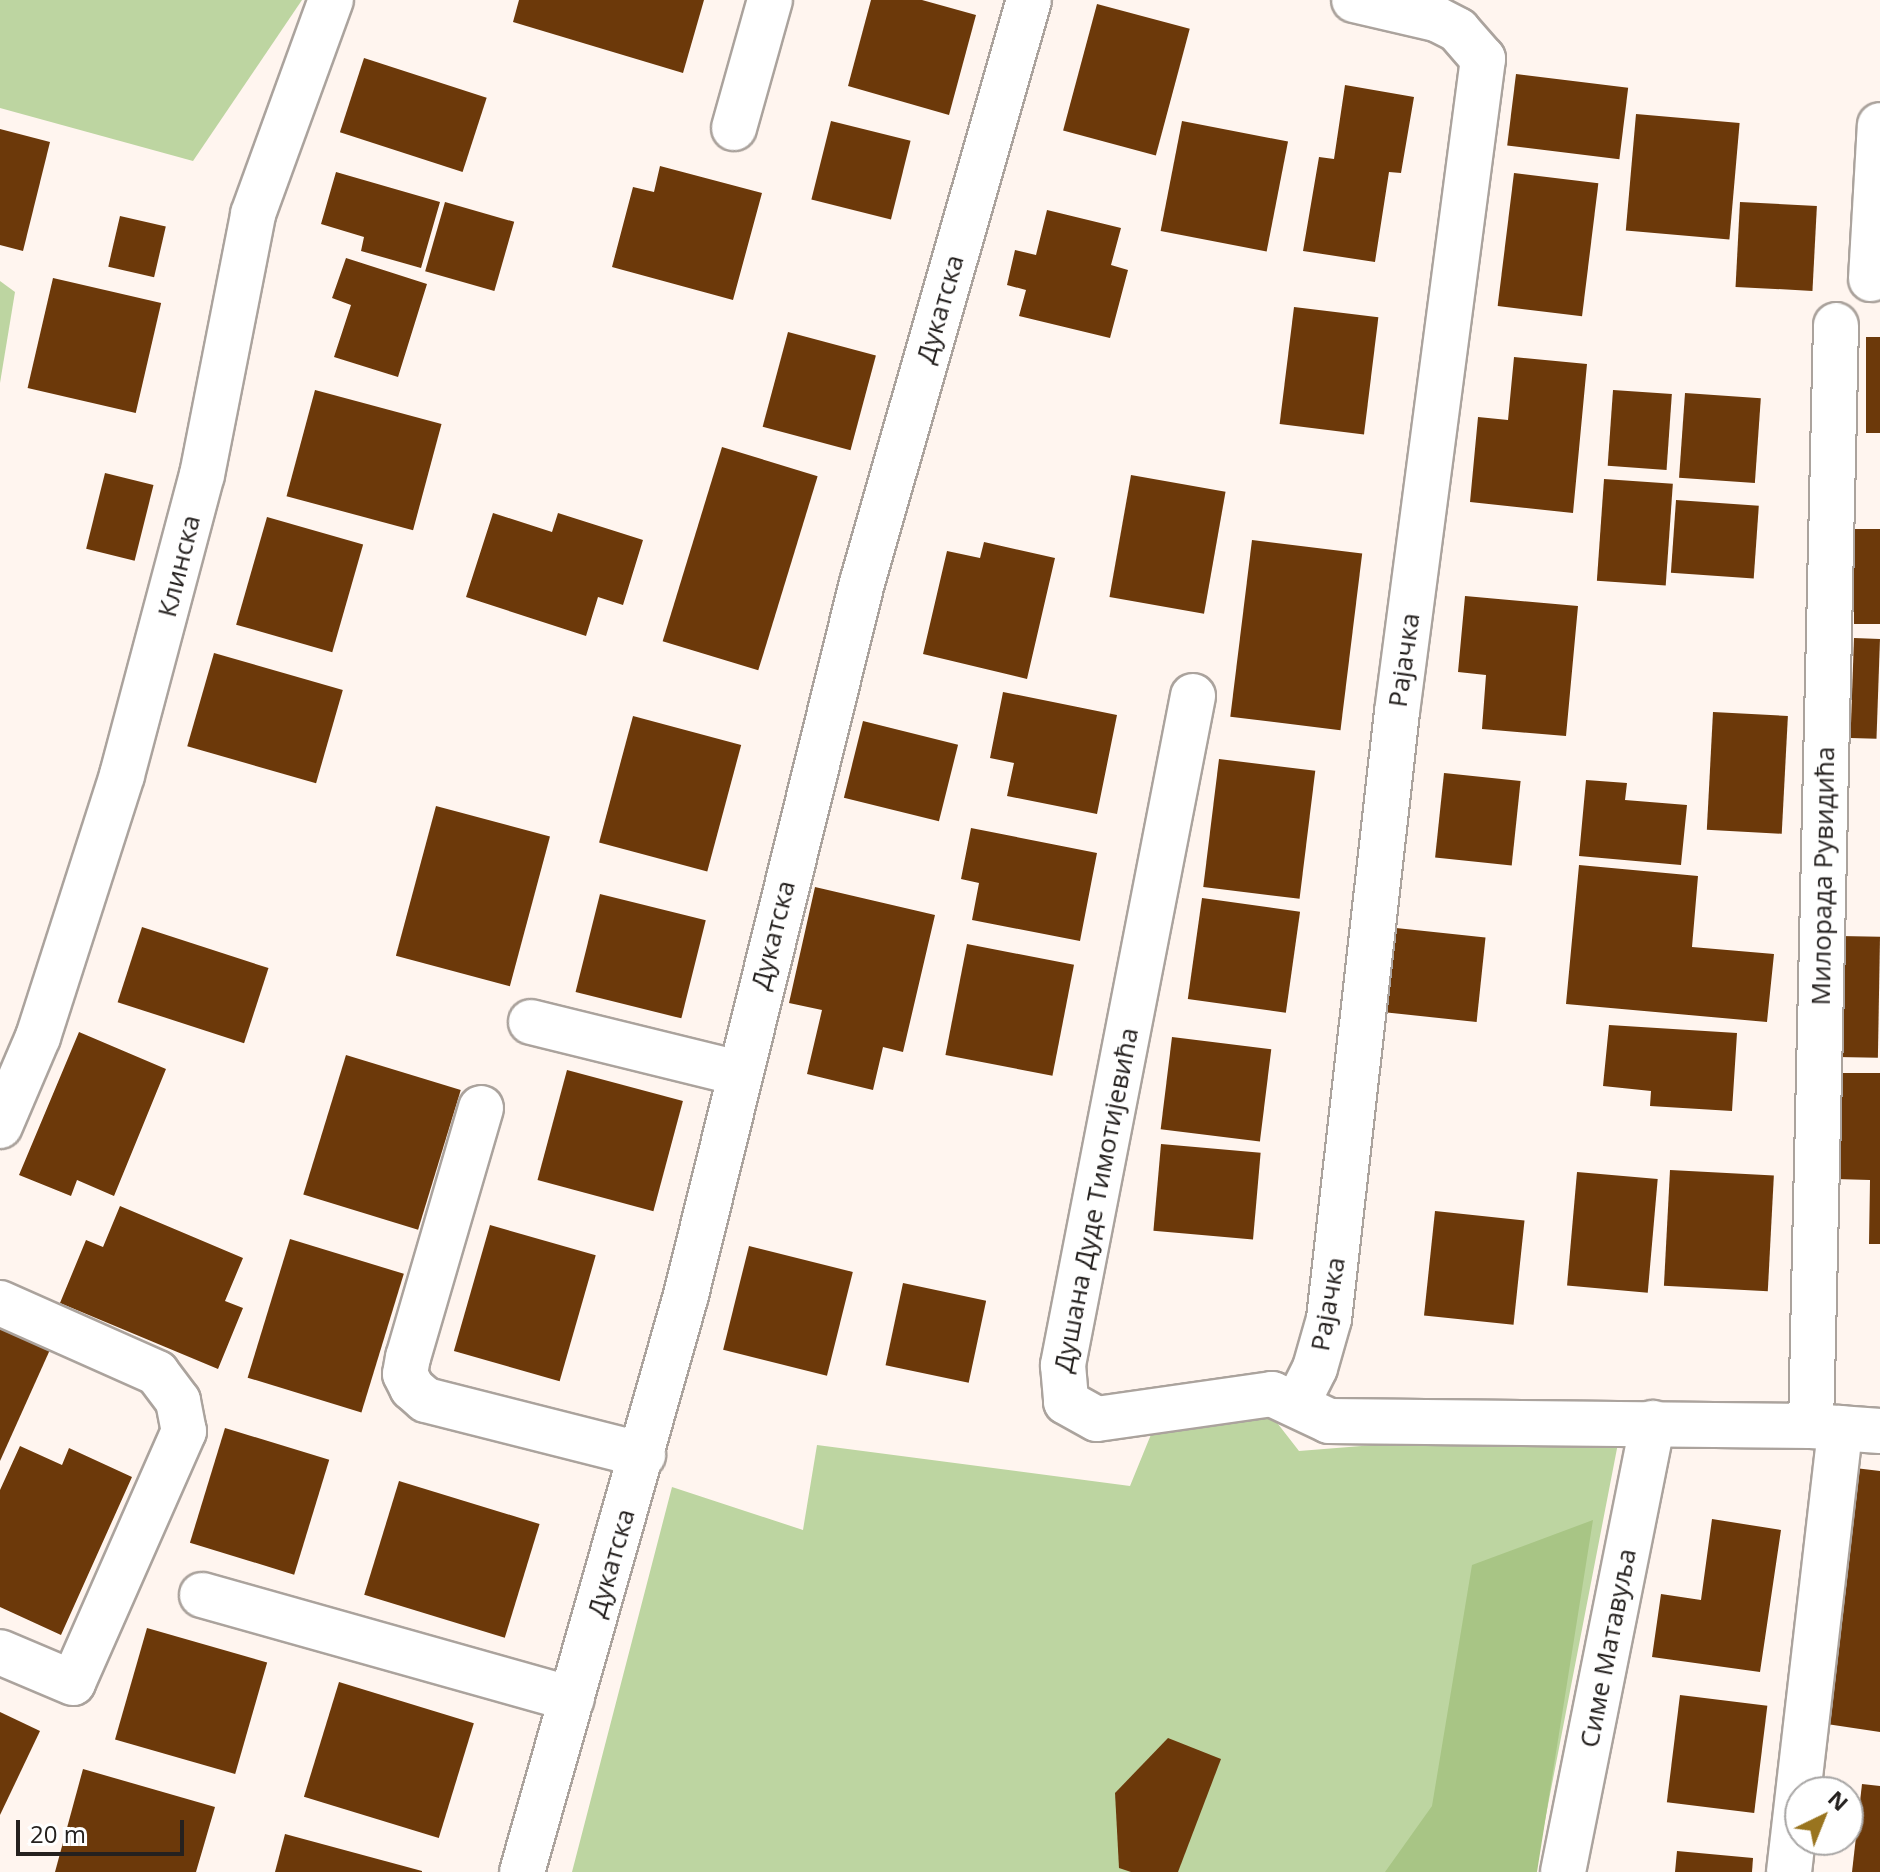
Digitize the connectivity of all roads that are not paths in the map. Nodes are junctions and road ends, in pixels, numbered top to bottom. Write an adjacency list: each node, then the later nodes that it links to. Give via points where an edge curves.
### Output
1 (331, 0): 13 (street, Клинска, via 253,214 202,475 122,775 38,1037)
2 (770, 0): 6 (street)
3 (1029, 0): 11 (street, Дукатска, via 862,583)
4 (1354, 0): 15 (street, Рајачка, via 1436,19 1458,30 1483,59 1397,712 1329,1319 1315,1368)
5 (1879, 125): 7 (street)
6 (734, 128)
7 (1871, 279)
8 (1836, 325): 17 (street, Милорада Рувидића)
9 (1193, 696): 15 (street, Душана Дуде Тимотијевића, via 1061,1382 1066,1402 1097,1419 1272,1394)
10 (531, 1022): 11 (street)
11 (739, 1073): 18 (street, Дукатска)
12 (481, 1108): 18 (street, via 405,1374 426,1400)
13 (0, 1126)
14 (0, 1303): 20 (street, via 157,1373 178,1401 184,1431 73,1683)
15 (1297, 1404): 16 (street, Душана Дуде Тимотијевића, via 1329,1421)
16 (1653, 1423): 17 (street, Душана Дуде Тимотијевића); 23 (street, Симе Матавуља)
17 (1844, 1428): 24 (street)
18 (643, 1455): 21 (street, Дукатска)
19 (202, 1595): 21 (street)
20 (0, 1652)
21 (572, 1699): 22 (street, Дукатска)
22 (522, 1872)
23 (1563, 1872)
24 (1789, 1872)

